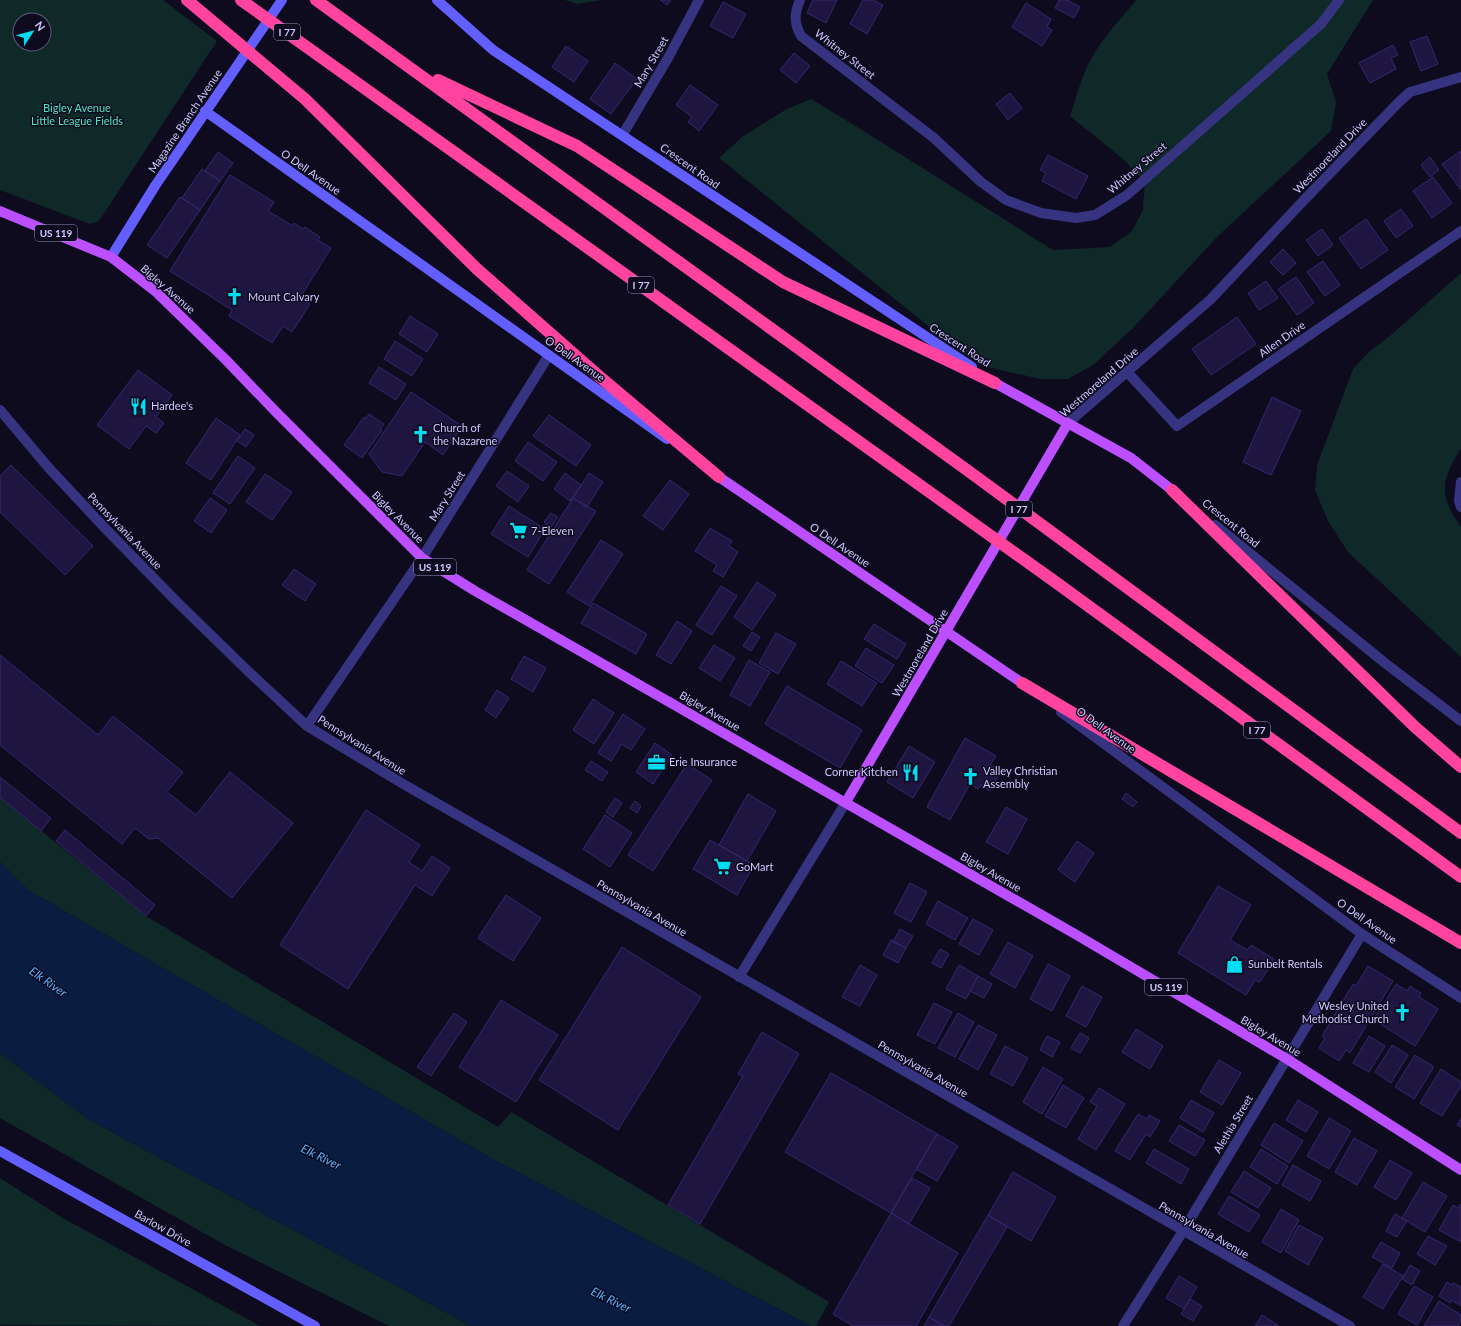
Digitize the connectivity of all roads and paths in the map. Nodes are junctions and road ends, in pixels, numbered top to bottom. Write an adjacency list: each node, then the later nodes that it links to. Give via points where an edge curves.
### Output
1 (241, 0): 33 (highway, I 77, via 1054,581)
2 (282, 0): 11 (street, Magazine Branch Avenue)
3 (316, 0): 9 (highway, I 77)
4 (437, 0): 12 (street, Crescent Road, via 493,50)
5 (699, 0): 12 (street, Mary Street)
6 (800, 0): 7 (street, Whitney Street, via 795,10 795,24 801,36 934,138 981,182 1006,200 1041,212 1076,218 1095,215 1127,195 1322,24)
7 (1339, 0)
8 (189, 1): 21 (highway, via 305,99 477,269)
9 (411, 67): 18 (highway, via 577,146 783,282); 32 (highway, I 77)
10 (1461, 77): 17 (street, Westmoreland Drive, via 1410,92 1211,299)
11 (205, 111): 15 (street, Magazine Branch Avenue); 16 (street, O Dell Avenue)
12 (623, 134): 18 (street, Crescent Road, via 722,203)
13 (0, 210): 15 (main road, Bigley Avenue / US 119)
14 (1461, 231): 17 (street, Allen Drive, via 1176,426)
15 (111, 257): 25 (main road, Bigley Avenue / US 119, via 155,291)
16 (549, 355): 21 (street, O Dell Avenue); 25 (street, Mary Street)
17 (1128, 373): 20 (street, Westmoreland Drive)
18 (995, 383): 20 (main road, Crescent Road)
19 (0, 410): 29 (street, Pennsylvania Avenue, via 92,514 176,601)
20 (1068, 423): 23 (main road, Crescent Road, via 1131,458); 26 (main road, Westmoreland Drive)
21 (719, 477): 26 (main road, O Dell Avenue)
22 (1461, 482): 24 (street)
23 (1172, 490): 28 (street, Crescent Road, via 1385,664); 30 (highway, via 1414,727)
24 (1461, 506)
25 (422, 558): 29 (street, Mary Street); 31 (main road, Bigley Avenue / US 119, via 475,591)
26 (946, 632): 27 (main road, O Dell Avenue); 31 (main road, Westmoreland Drive)
27 (1022, 683): 34 (street, O Dell Avenue); 35 (highway)
28 (1461, 721)
29 (307, 726): 36 (street, Pennsylvania Avenue, via 385,774)
30 (1461, 767)
31 (846, 802): 36 (street, Westmoreland Drive); 38 (main road, Bigley Avenue / US 119)
32 (1461, 832)
33 (1461, 877)
34 (1362, 934): 37 (street, O Dell Avenue); 38 (street, Alethia Street)
35 (1461, 943)
36 (739, 977): 41 (street, Pennsylvania Avenue)
37 (1461, 998)
38 (1287, 1059): 40 (main road, Bigley Avenue / US 119); 41 (street, Alethia Street)
39 (0, 1152): 42 (street, Barlow Drive)
40 (1461, 1170)
41 (1183, 1231): 43 (street, Alethia Street); 44 (street, Pennsylvania Avenue)
42 (315, 1326)
43 (1123, 1326)
44 (1350, 1326)

